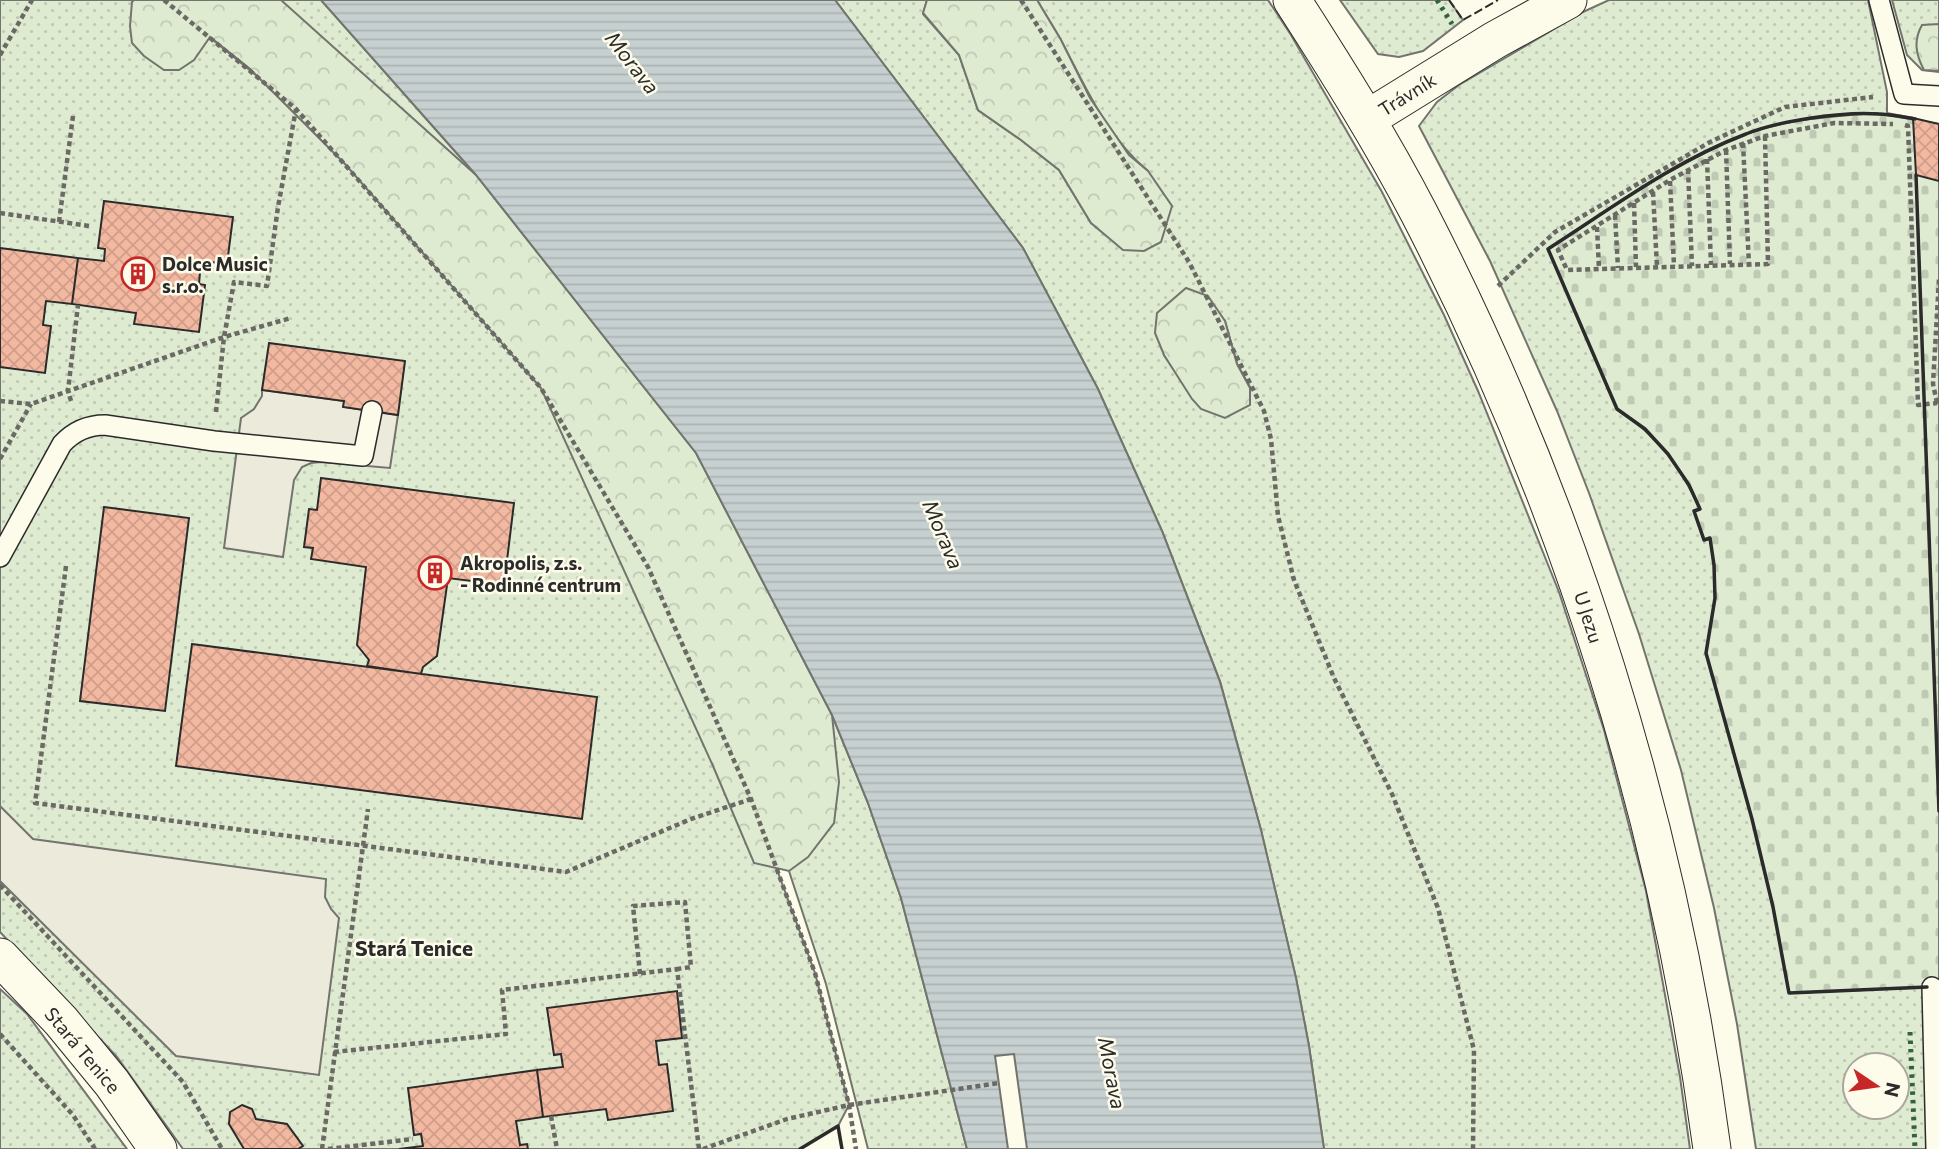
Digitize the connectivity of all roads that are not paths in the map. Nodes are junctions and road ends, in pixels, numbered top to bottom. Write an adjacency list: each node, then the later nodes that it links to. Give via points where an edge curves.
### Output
1 (1292, 0): 5 (street, Trávník)
2 (1568, 0): 5 (street, Trávník)
3 (1879, 0): 4 (lane, via 1904,94)
4 (1939, 96)
5 (1367, 119): 11 (street, U Jezu, via 1476,329 1537,470 1591,622 1656,845 1679,945)
6 (372, 411): 7 (lane, via 363,456 106,425 78,431 62,444)
7 (0, 557)
8 (0, 957): 10 (street, Stará Tenice, via 112,1083)
9 (1932, 987): 12 (lane)
10 (158, 1149)
11 (1712, 1149)
12 (1936, 1149)

